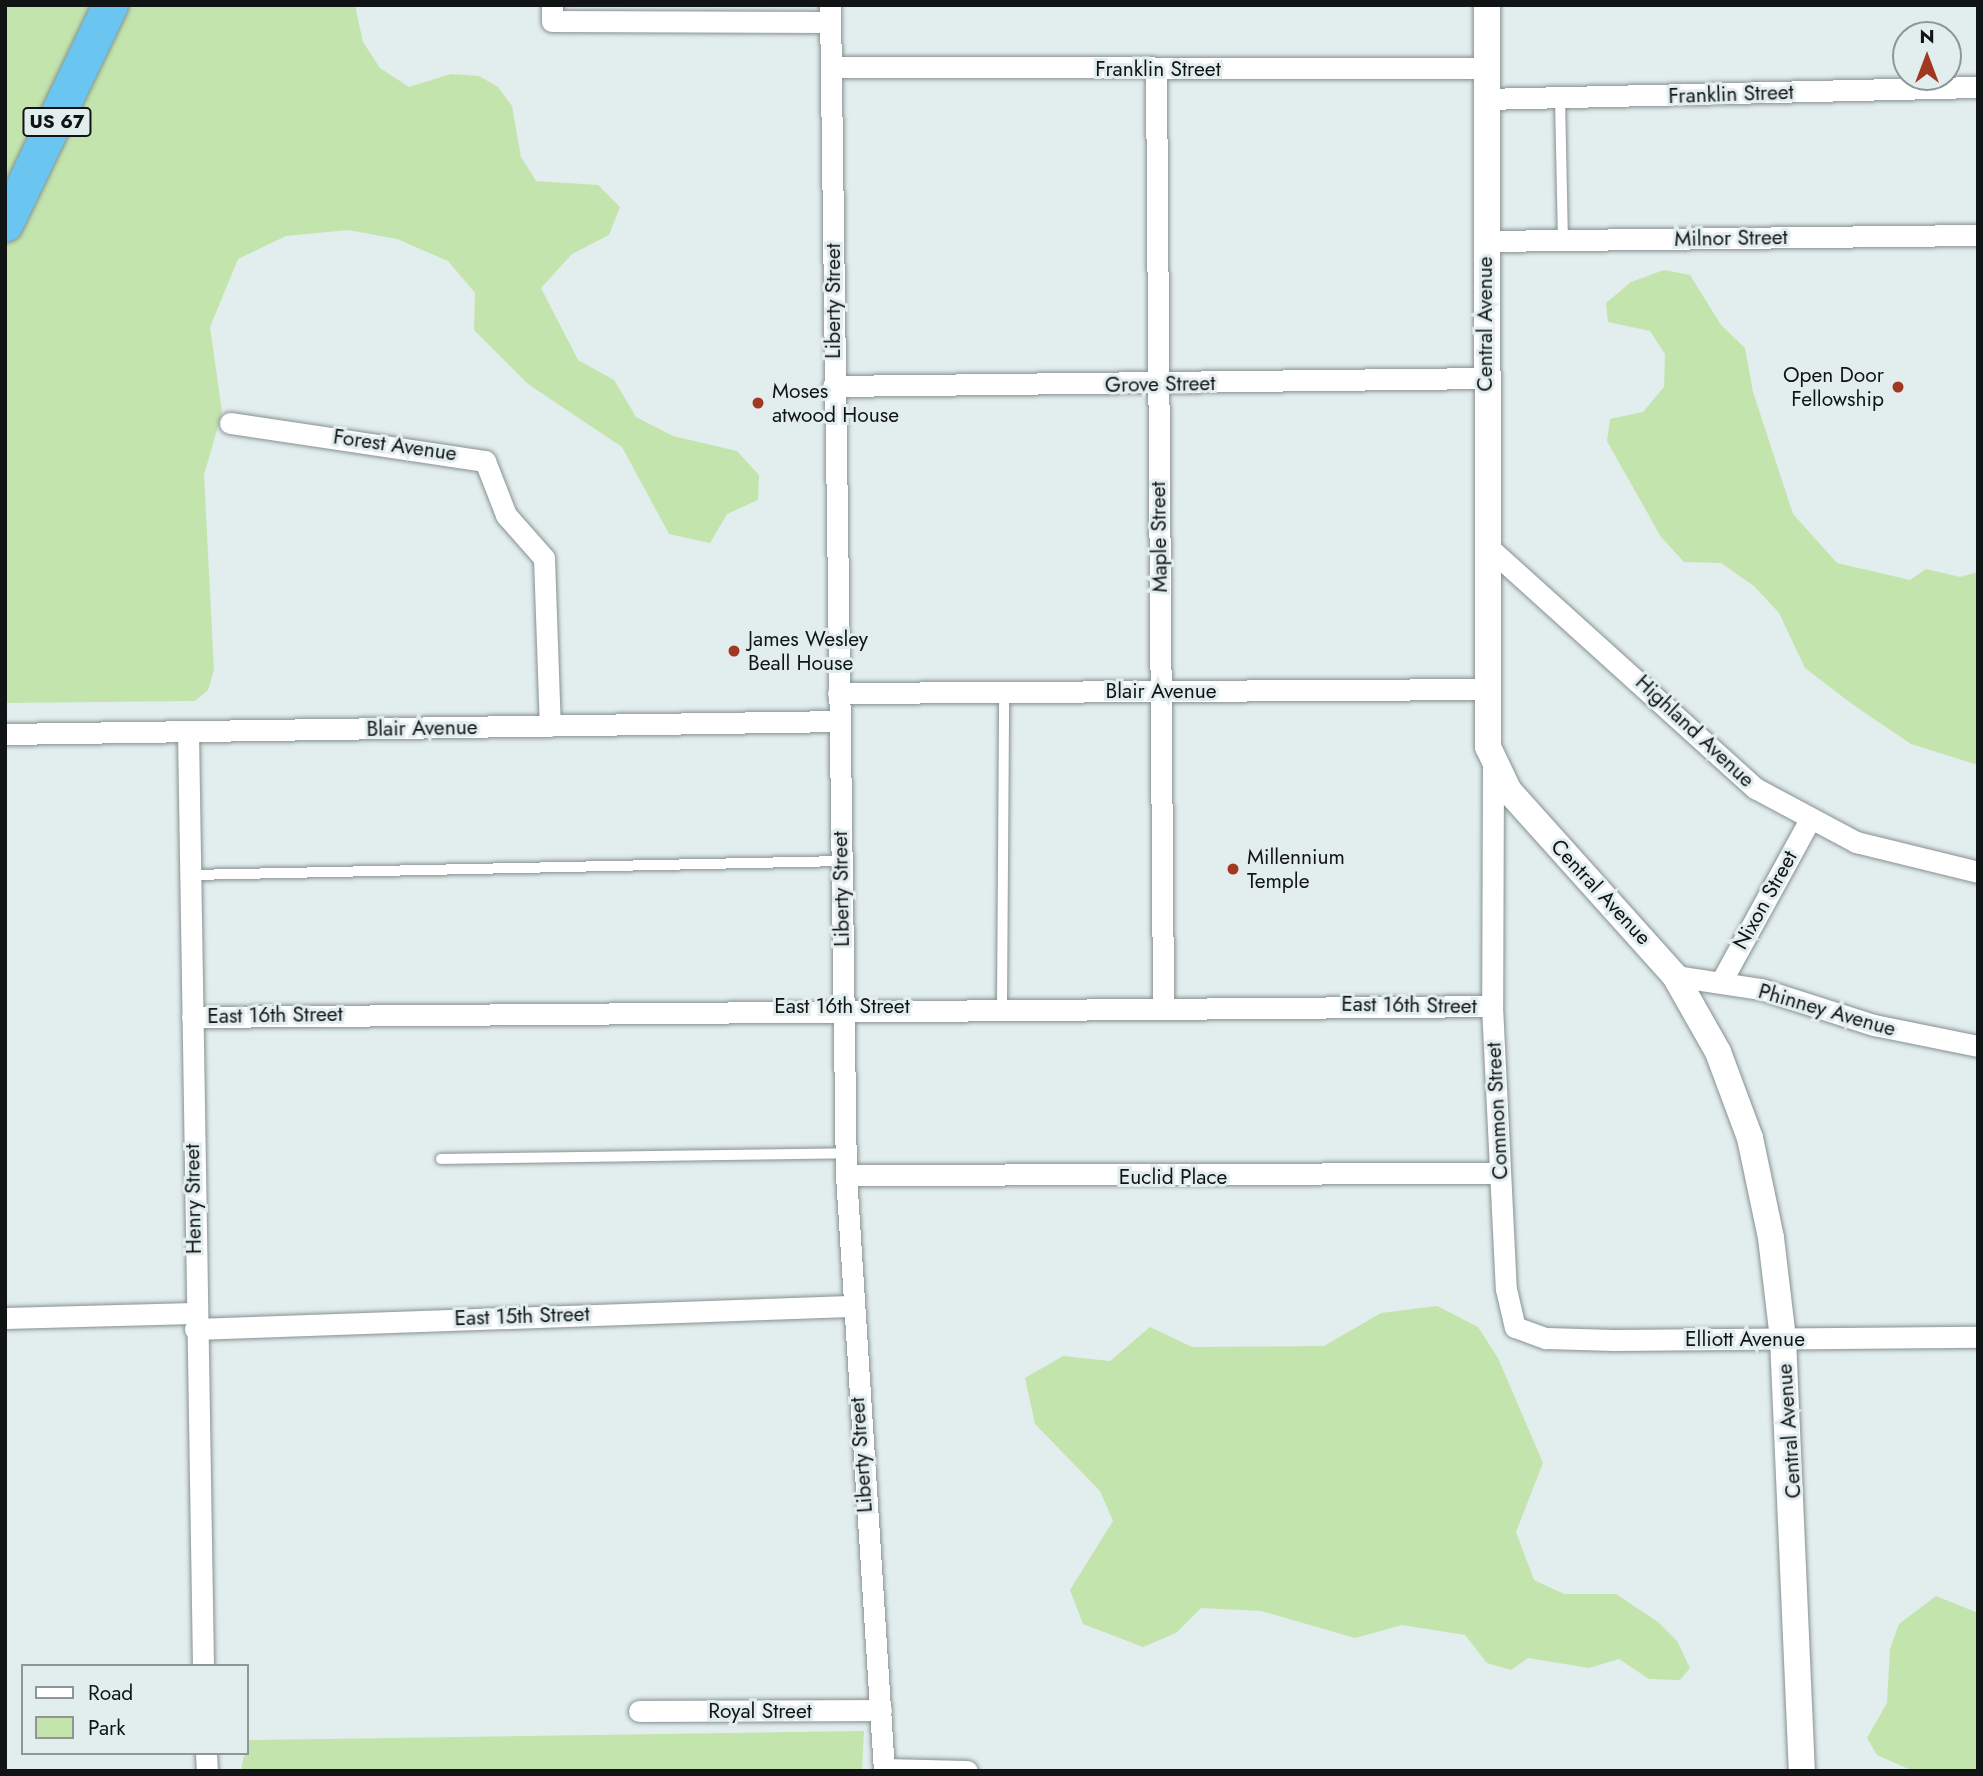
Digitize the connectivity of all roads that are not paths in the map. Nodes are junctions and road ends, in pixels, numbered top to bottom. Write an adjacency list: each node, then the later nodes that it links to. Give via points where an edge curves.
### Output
1 (1487, 5): 6 (street, Central Avenue)
2 (105, 9): 11 (highway, US 67)
3 (552, 13): 4 (street)
4 (830, 13): 5 (street, Liberty Street)
5 (831, 67): 7 (street, Franklin Street); 17 (street, Liberty Street)
6 (1485, 68): 7 (street, Franklin Street); 10 (street, Central Avenue)
7 (1156, 69): 16 (street, Maple Street)
8 (1978, 87): 9 (street, Franklin Street)
9 (1560, 99): 10 (street, Franklin Street); 13 (lane)
10 (1485, 100): 14 (street, Central Avenue)
11 (5, 224)
12 (1978, 235): 13 (street, Milnor Street)
13 (1563, 240): 14 (street, Milnor Street)
14 (1485, 242): 15 (street, Central Avenue)
15 (1486, 377): 16 (street, Grove Street); 19 (street, Central Avenue)
16 (1157, 384): 17 (street, Grove Street); 21 (street, Maple Street)
17 (833, 386): 23 (street, Liberty Street)
18 (230, 423): 25 (street, Forest Avenue, via 485,461 506,515 544,558)
19 (1486, 545): 20 (street, Central Avenue); 29 (street, Highland Avenue, via 1622,663 1719,759)
20 (1485, 689): 21 (street, Blair Avenue); 28 (street, Central Avenue)
21 (1162, 691): 22 (street, Blair Avenue); 35 (street, Maple Street)
22 (1004, 692): 23 (street, Blair Avenue); 36 (lane)
23 (838, 693): 24 (street, Liberty Street)
24 (838, 721): 25 (street, Blair Avenue); 30 (street, Liberty Street)
25 (550, 726): 26 (street, Blair Avenue)
26 (188, 732): 27 (street, Blair Avenue); 32 (street, Henry Street)
27 (5, 734)
28 (1493, 768): 33 (street, Central Avenue); 38 (street, Common Street)
29 (1809, 821): 31 (street, Highland Avenue, via 1881,850); 34 (street, Nixon Street)
30 (841, 861): 32 (lane); 37 (street, Liberty Street)
31 (1978, 872)
32 (191, 875): 39 (street, Henry Street)
33 (1675, 976): 34 (street, Phinney Avenue); 50 (street, Central Avenue, via 1718,1052 1750,1138 1771,1238)
34 (1721, 980): 40 (street, Phinney Avenue, via 1885,1028)
35 (1163, 1004): 36 (street, East 16th Street); 38 (street, East 16th Street)
36 (1003, 1005): 37 (street, East 16th Street)
37 (843, 1006): 39 (street, East 16th Street); 41 (street, Liberty Street)
38 (1492, 1006): 43 (street, Common Street)
39 (192, 1017): 47 (street, Henry Street)
40 (1978, 1046)
41 (846, 1153): 42 (lane); 44 (street, Liberty Street)
42 (441, 1159)
43 (1500, 1173): 44 (street, Euclid Place); 48 (street, Common Street)
44 (846, 1175): 45 (street, Liberty Street)
45 (850, 1306): 47 (street, East 15th Street); 52 (street, Liberty Street)
46 (5, 1318): 47 (street, East 15th Street)
47 (195, 1321): 51 (street, Henry Street)
48 (1514, 1327): 50 (street, Elliott Avenue, via 1546,1338)
49 (1978, 1337): 50 (street, Elliott Avenue)
50 (1783, 1339): 56 (street, Central Avenue)
51 (203, 1664)
52 (881, 1710): 53 (street, Royal Street); 54 (street, Liberty Street)
53 (639, 1712)
54 (884, 1770): 55 (street)
55 (967, 1771)
56 (1802, 1771)

